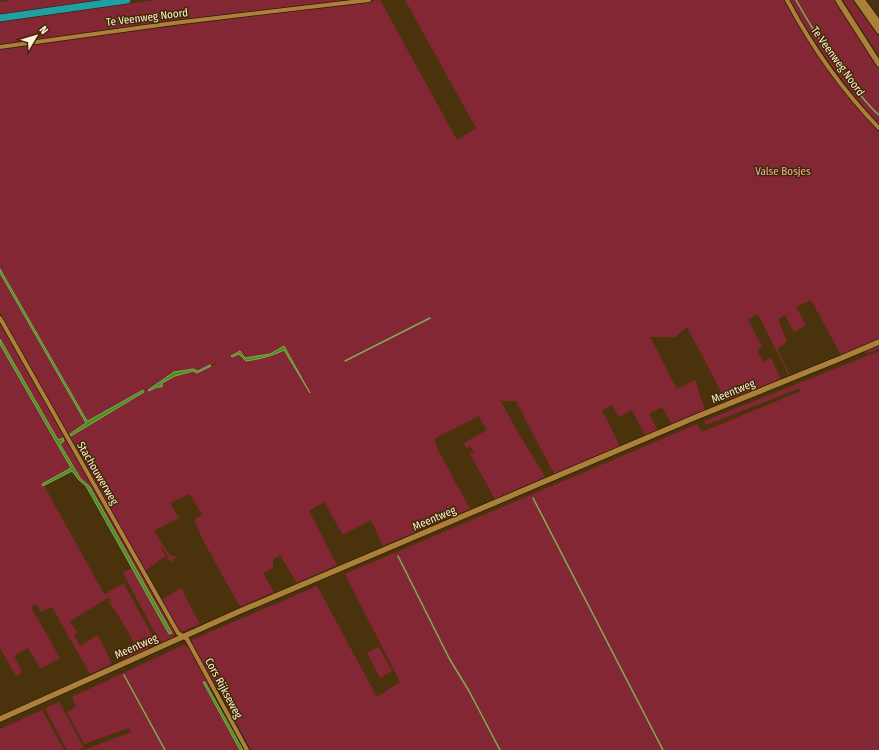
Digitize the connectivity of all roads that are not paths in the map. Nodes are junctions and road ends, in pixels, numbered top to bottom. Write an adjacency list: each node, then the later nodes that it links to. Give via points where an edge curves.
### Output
1 (127, 0): 7 (highway)
2 (369, 0): 10 (street, Te Veenweg Noord)
3 (787, 0): 12 (street, Te Veenweg Noord, via 807,36 831,70)
4 (838, 0): 11 (street)
5 (857, 0): 9 (street)
6 (862, 0): 8 (street)
7 (0, 18)
8 (879, 23)
9 (879, 31)
10 (0, 47)
11 (879, 64)
12 (879, 128)
13 (0, 318): 15 (street, Stachouwerweg, via 178,633)
14 (879, 342): 15 (street, Meentweg, via 696,417)
15 (183, 636): 16 (street, Meentweg); 17 (street, Cors Rijkseweg, via 187,639)
16 (0, 719)
17 (246, 750)

